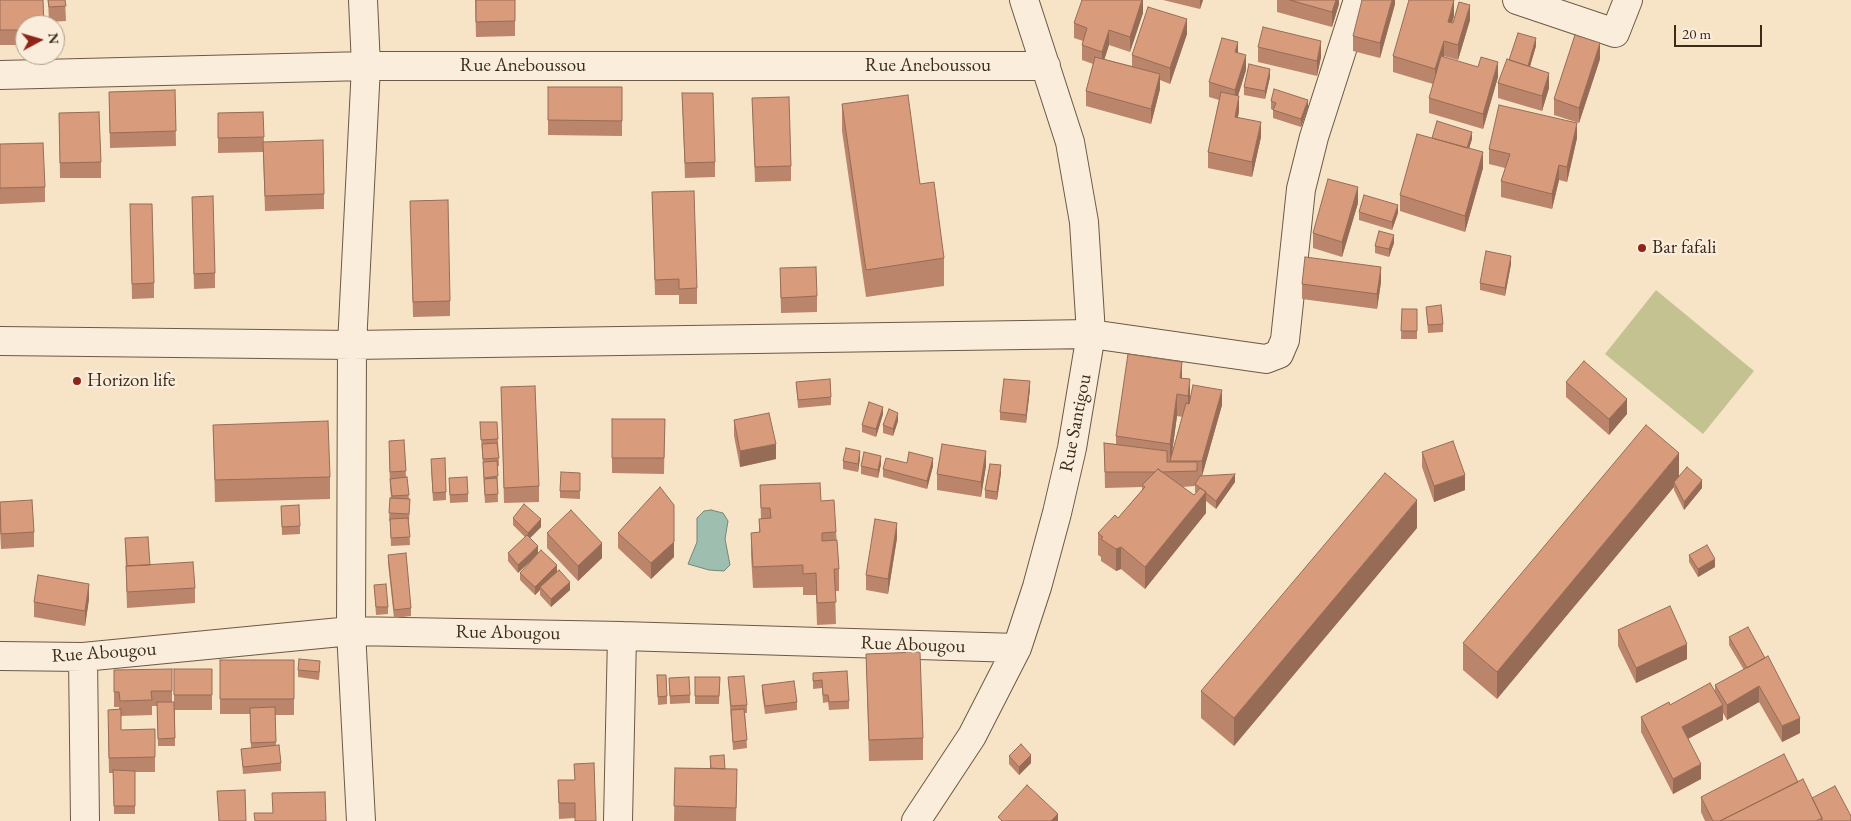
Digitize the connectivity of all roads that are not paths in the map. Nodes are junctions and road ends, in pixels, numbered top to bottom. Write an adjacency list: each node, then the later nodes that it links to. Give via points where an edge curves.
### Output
1 (363, 0): 6 (street)
2 (1024, 0): 7 (street, Rue Santigou)
3 (1358, 0): 9 (street, via 1314,137 1302,189 1285,340 1279,354 1266,359)
4 (1517, 0): 5 (street, via 1615,33)
5 (1628, 0)
6 (366, 66): 7 (street, Rue Aneboussou); 8 (street, Rue Aneboussou); 11 (street)
7 (1046, 66): 9 (street, Rue Santigou, via 1070,142 1084,222)
8 (0, 75)
9 (1091, 334): 11 (street); 14 (street, Rue Santigou, via 1072,448 1057,513)
10 (0, 340): 11 (street)
11 (352, 345): 12 (street)
12 (351, 631): 13 (street, Rue Abougou); 16 (street, Rue Abougou); 18 (street)
13 (622, 636): 14 (street, Rue Abougou); 19 (street)
14 (1017, 648): 20 (street, Rue Santigou, via 972,736)
15 (0, 656): 16 (street, Rue Abougou)
16 (83, 657): 17 (street)
17 (85, 821)
18 (361, 821)
19 (618, 821)
20 (916, 821)

